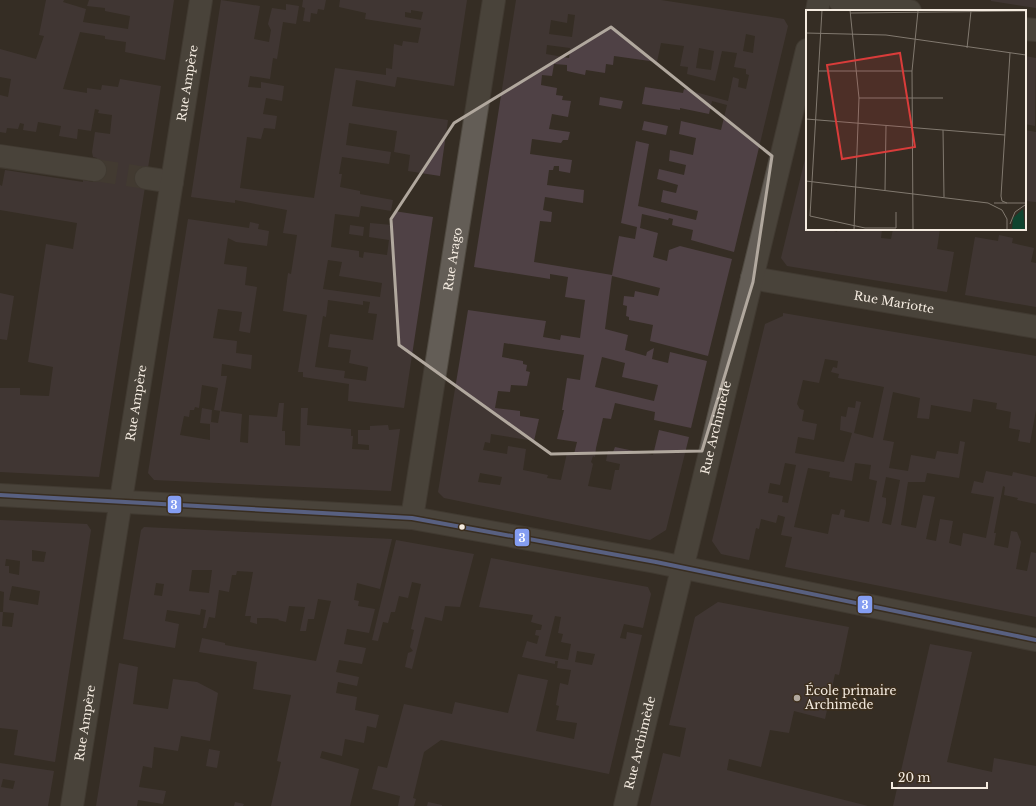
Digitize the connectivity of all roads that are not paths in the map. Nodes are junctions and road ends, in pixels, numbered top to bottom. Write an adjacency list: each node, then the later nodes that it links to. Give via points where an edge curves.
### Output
1 (201, 0): 13 (street, Rue Ampère)
2 (494, 0): 18 (street, Rue Arago)
3 (819, 0): 5 (street)
4 (839, 0): 6 (street)
5 (817, 10)
6 (904, 10)
7 (1026, 29): 8 (street)
8 (1036, 30)
9 (806, 54): 14 (street, Rue Archimède)
10 (0, 156): 11 (street)
11 (95, 170)
12 (146, 178): 13 (street)
13 (172, 182): 17 (street, Rue Ampère)
14 (752, 278): 15 (street, Rue Mariotte); 19 (street, Rue Archimède)
15 (1036, 327)
16 (0, 495): 17 (street)
17 (122, 501): 18 (street); 21 (street, Rue Ampère)
18 (412, 518): 19 (street)
19 (682, 567): 20 (street); 22 (street, Rue Archimède)
20 (1036, 640)
21 (72, 806)
22 (625, 806)

